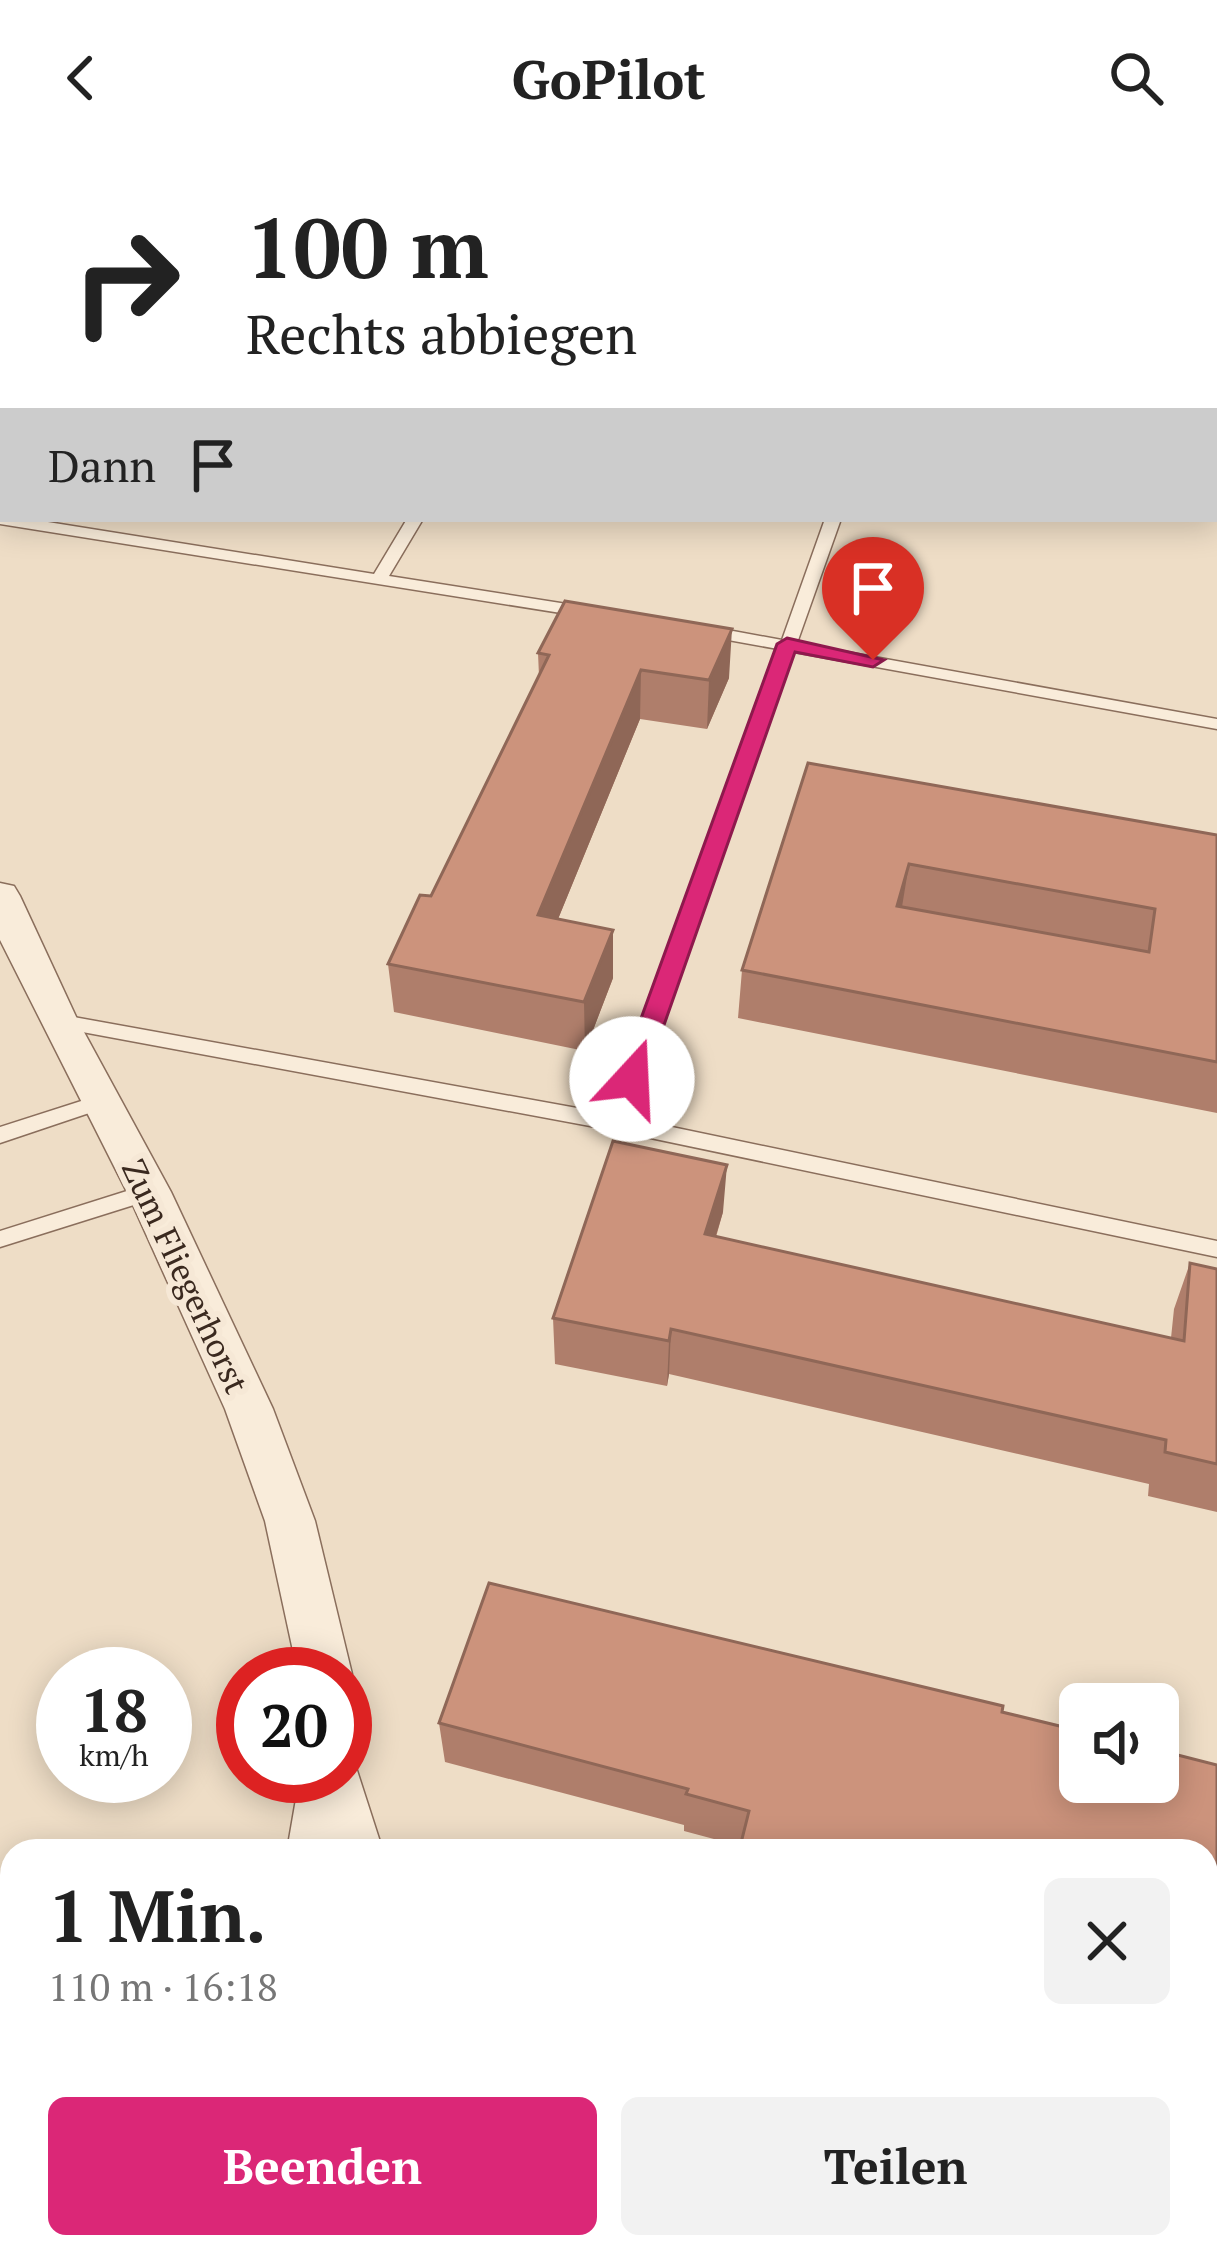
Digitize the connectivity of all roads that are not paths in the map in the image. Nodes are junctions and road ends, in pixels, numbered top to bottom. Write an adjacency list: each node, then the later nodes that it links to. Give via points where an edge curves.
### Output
1 (19, 522): 4 (lane)
2 (413, 522): 4 (lane)
3 (832, 522): 7 (lane)
4 (379, 580): 5 (lane)
5 (606, 615)
6 (697, 630): 7 (lane)
7 (787, 644): 8 (lane); 12 (lane)
8 (1217, 724)
9 (0, 896): 10 (street, Zum Fliegerhorst)
10 (57, 1021): 11 (street, Zum Fliegerhorst); 12 (lane)
11 (100, 1102): 13 (lane); 14 (street, Zum Fliegerhorst)
12 (617, 1123): 16 (lane)
13 (0, 1135)
14 (149, 1192): 15 (lane); 17 (street, Zum Fliegerhorst, via 249,1409 282,1499)
15 (0, 1239)
16 (1217, 1249)
17 (318, 1647)
18 (325, 1803): 20 (street)
19 (340, 1803): 21 (street)
20 (318, 1839)
21 (351, 1839)

